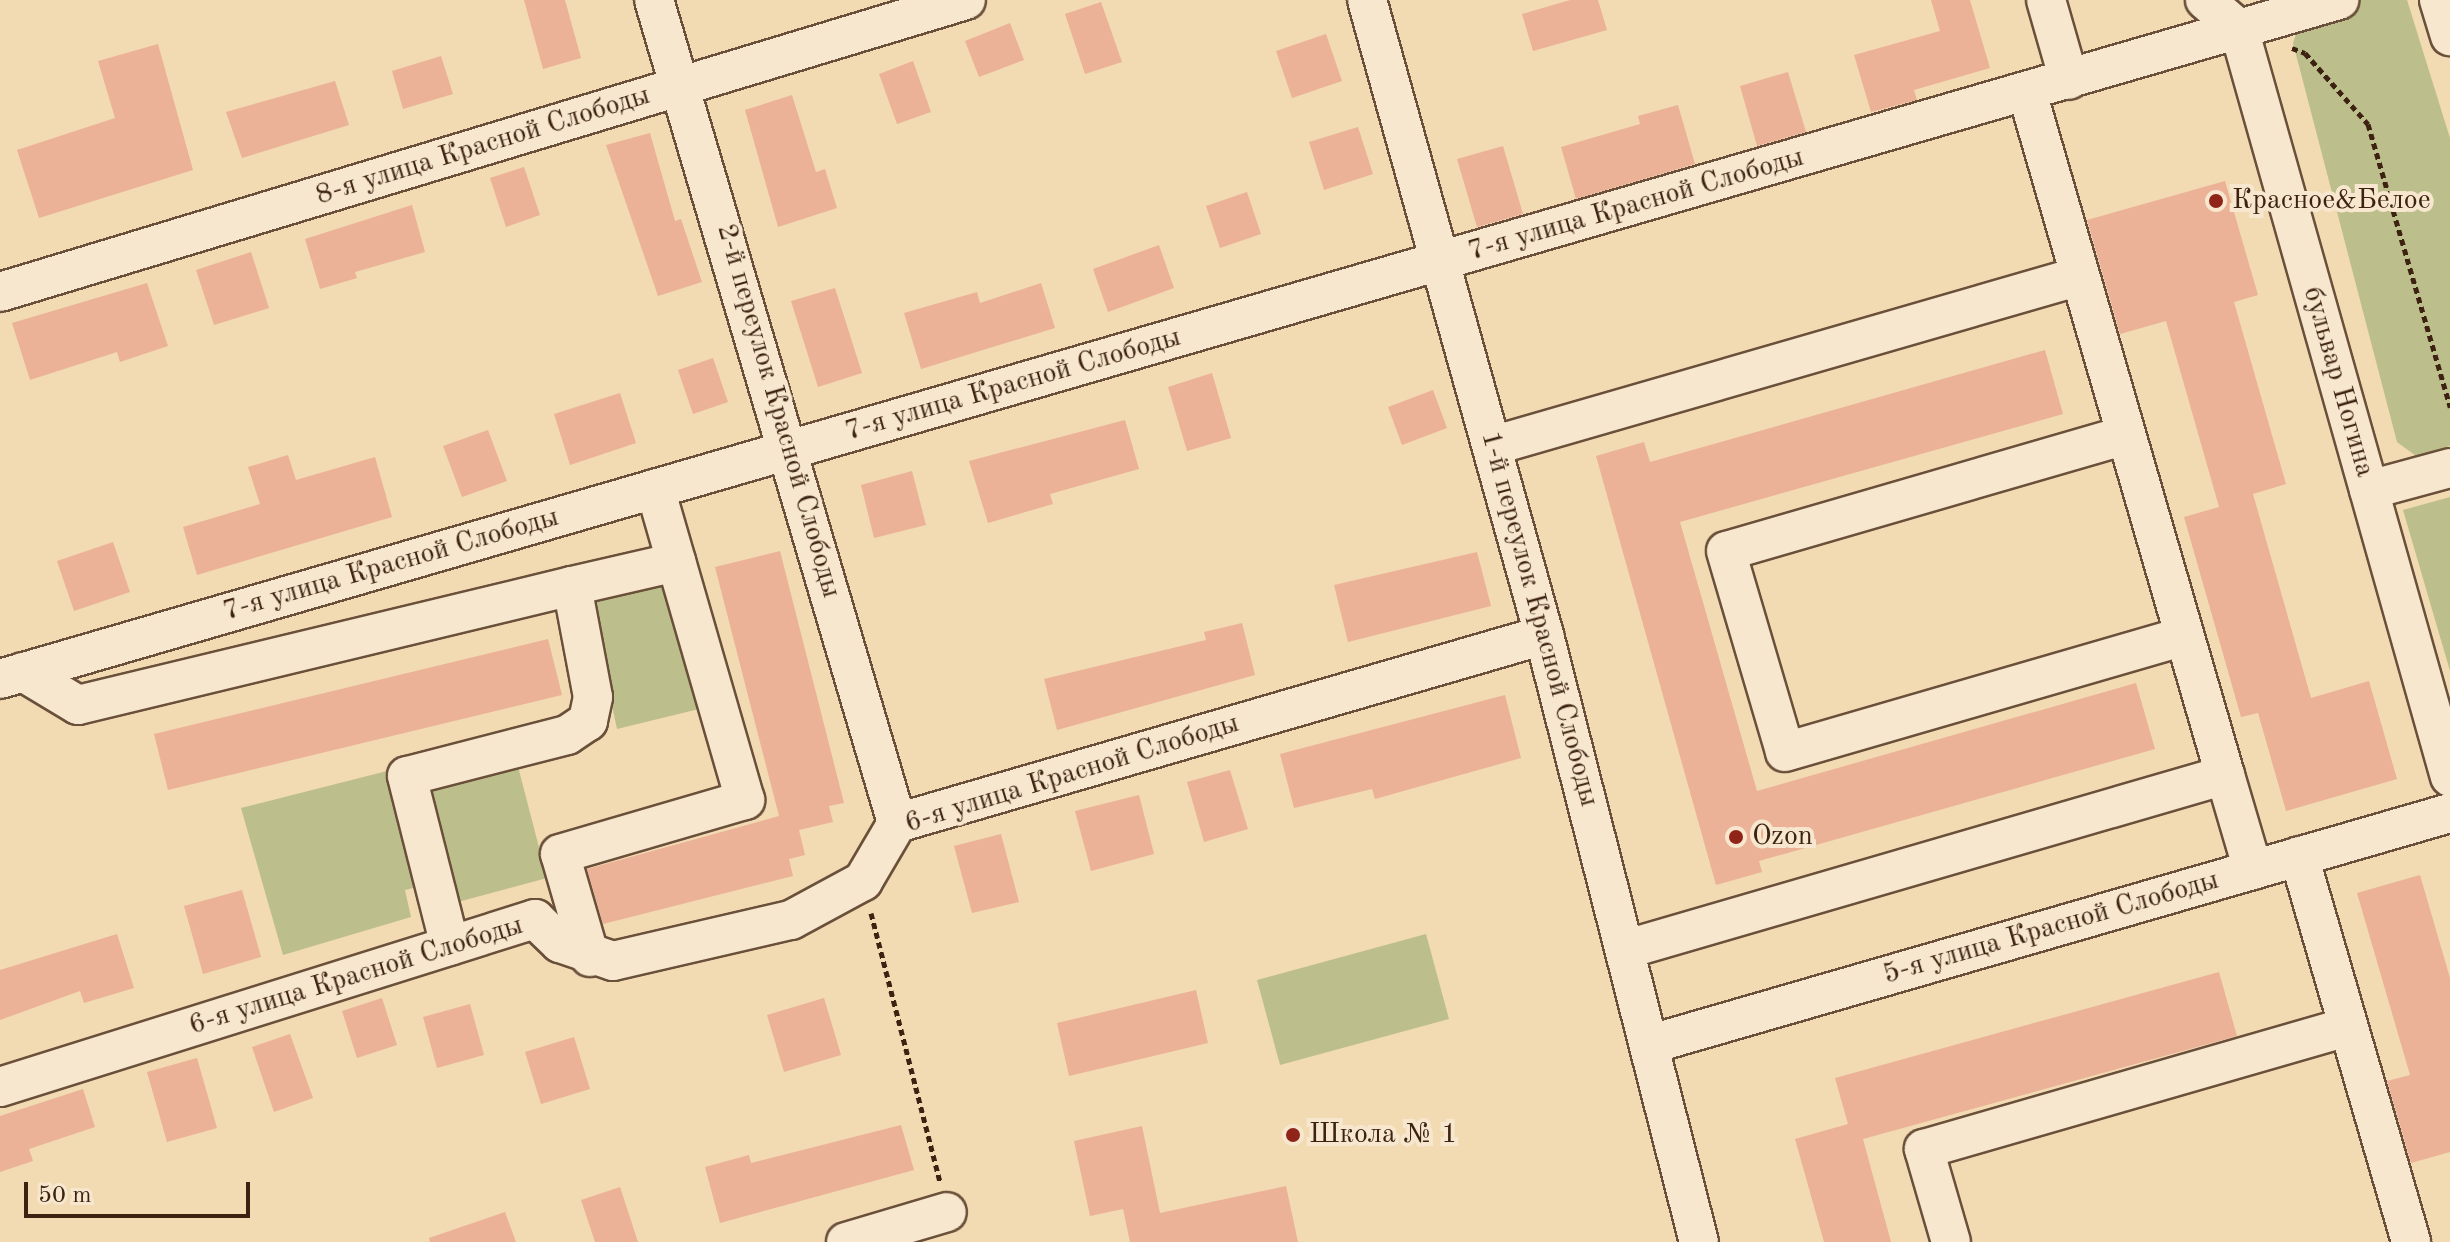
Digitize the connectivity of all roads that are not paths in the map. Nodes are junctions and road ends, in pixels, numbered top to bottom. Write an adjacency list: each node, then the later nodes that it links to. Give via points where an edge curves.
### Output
1 (654, 0): 11 (street, 2-й переулок Красной Слободы)
2 (966, 0): 11 (street, 8-я улица Красной Слободы)
3 (1367, 0): 13 (street, 1-й переулок Красной Слободы)
4 (2046, 0): 10 (street)
5 (2205, 0): 8 (street)
6 (2339, 0): 8 (street, 7-я улица Красной Слободы)
7 (2439, 0): 9 (street)
8 (2239, 29): 10 (street, 7-я улица Красной Слободы); 21 (street, бульвар Ногина)
9 (2450, 36)
10 (2069, 80): 12 (street, 7-я улица Красной Слободы)
11 (683, 84): 15 (street, 8-я улица Красной Слободы); 18 (street, 2-й переулок Красной Слободы)
12 (2027, 92): 13 (street, 7-я улица Красной Слободы); 14 (street)
13 (1441, 261): 17 (street, 1-й переулок Красной Слободы); 18 (street, 7-я улица Красной Слободы)
14 (2080, 276): 16 (street); 17 (street)
15 (0, 292)
16 (2126, 435): 25 (street); 25 (street, via 1726,551 1785,752)
17 (1492, 446): 24 (street, 1-й переулок Красной Слободы)
18 (790, 450): 20 (street, 7-я улица Красной Слободы); 30 (street, 2-й переулок Красной Слободы)
19 (2450, 468): 21 (street)
20 (655, 489): 22 (street); 26 (street, 7-я улица Красной Слободы)
21 (2369, 490): 28 (street, бульвар Ногина)
22 (676, 562): 23 (street); 35 (street, via 745,800 560,854)
23 (572, 586): 26 (street, via 78,705); 33 (street, via 593,697 588,721 567,735 407,776)
24 (1544, 635): 30 (street, 6-я улица Красной Слободы); 34 (street, 1-й переулок Красной Слободы)
25 (2185, 636): 27 (street)
26 (12, 675)
27 (2225, 775): 32 (street); 34 (street)
28 (2450, 777)
29 (2450, 813): 31 (street, 5-я улица Красной Слободы)
30 (897, 823): 35 (street, 6-я улица Красной Слободы, via 863,881 791,920 642,957)
31 (2299, 856): 32 (street, 5-я улица Красной Слободы); 36 (street)
32 (2253, 870): 37 (street, 5-я улица Красной Слободы)
33 (450, 946): 35 (street, 6-я улица Красной Слободы, via 535,919 560,943); 38 (street, 6-я улица Красной Слободы)
34 (1627, 949): 37 (street, 1-й переулок Красной Слободы)
35 (590, 957)
36 (2348, 1027): 42 (street, via 1924,1149); 43 (street)
37 (1651, 1044): 41 (street, 1-й переулок Красной Слободы)
38 (0, 1087)
39 (947, 1212): 40 (street)
40 (846, 1242)
41 (1699, 1242)
42 (1951, 1242)
43 (2411, 1242)

